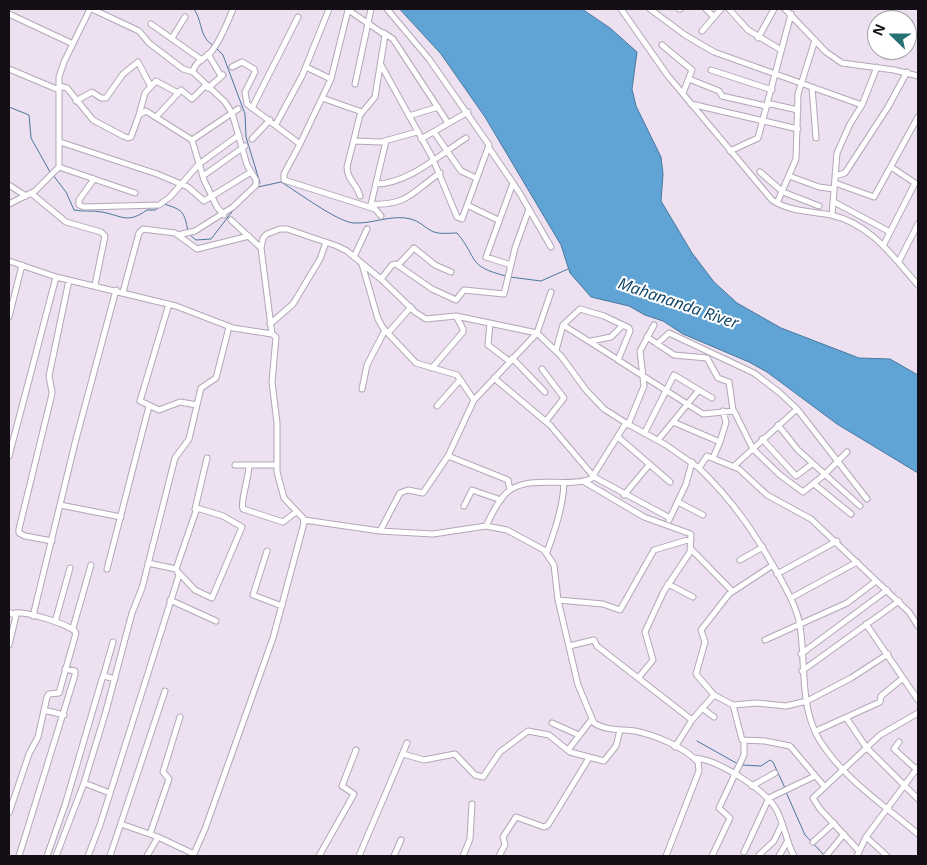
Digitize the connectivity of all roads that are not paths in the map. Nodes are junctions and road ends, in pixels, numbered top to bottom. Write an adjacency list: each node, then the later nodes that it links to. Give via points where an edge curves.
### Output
1 (91, 9): 26 (street); 37 (street, via 139,31 149,43 186,71)
2 (329, 9): 33 (street)
3 (347, 9): 19 (street); 41 (street)
4 (371, 9): 19 (street)
5 (387, 9): 62 (street, via 430,59)
6 (621, 9): 51 (street)
7 (650, 9): 39 (street, via 714,52)
8 (706, 9): 18 (street)
9 (722, 9): 18 (street)
10 (729, 9): 24 (street)
11 (774, 9): 24 (street)
12 (784, 9): 15 (street)
13 (231, 10): 29 (street)
14 (9, 14): 26 (street)
15 (790, 14): 25 (street); 28 (street)
16 (184, 16): 23 (street)
17 (298, 17): 58 (street)
18 (714, 17): 21 (street)
19 (367, 22): 22 (street); 44 (street)
20 (151, 24): 23 (street)
21 (702, 30)
22 (384, 33): 31 (street); 57 (street, via 393,39)
23 (172, 38): 30 (street)
24 (758, 38): 28 (street)
25 (815, 40): 34 (street, via 842,62); 43 (street)
26 (73, 44): 48 (street, via 60,70)
27 (662, 45): 42 (street, via 692,69)
28 (781, 50): 39 (street)
29 (210, 53): 30 (street); 46 (street, via 222,75)
30 (202, 60): 37 (street)
31 (381, 66): 61 (street, via 374,101); 66 (street)
32 (232, 67): 58 (street, via 242,62 254,69 245,92 246,104)
33 (306, 67): 41 (street); 70 (street)
34 (877, 67): 38 (street); 55 (street)
35 (9, 70): 48 (street)
36 (711, 70): 49 (street)
37 (192, 72): 46 (street)
38 (907, 72): 40 (street); 98 (street, via 845,173)
39 (775, 74): 43 (street); 49 (street)
40 (918, 76)
41 (331, 79): 52 (street)
42 (689, 79): 51 (street); 56 (street, via 718,91 722,96)
43 (802, 83): 47 (street); 60 (street)
44 (355, 84)
45 (150, 85): 50 (street, via 158,80 166,89 174,89); 53 (street, via 138,62 123,74 106,98 92,92); 64 (street)
46 (207, 87): 50 (street, via 192,99 183,90); 63 (street, via 225,102)
47 (812, 87): 55 (street); 77 (street)
48 (59, 88): 53 (street, via 67,88); 83 (street)
49 (772, 90): 56 (street)
50 (178, 93): 65 (street)
51 (683, 94): 54 (street)
52 (322, 98): 61 (street); 84 (street)
53 (76, 101): 64 (street, via 99,125 128,138 134,132)
54 (691, 104): 69 (street); 88 (street)
55 (862, 105): 98 (street, via 837,154)
56 (766, 106): 60 (street, via 771,104); 69 (street)
57 (438, 107): 66 (street); 71 (street)
58 (252, 108): 68 (street)
59 (238, 109): 63 (street)
60 (798, 110): 72 (street)
61 (362, 112): 81 (street)
62 (468, 112): 71 (street); 86 (street)
63 (232, 113): 75 (street); 80 (street)
64 (139, 115): 65 (street, via 146,111)
65 (157, 116): 80 (street)
66 (409, 116): 73 (street)
67 (918, 117): 91 (street)
68 (270, 120): 70 (street); 78 (street)
69 (762, 121): 72 (street); 88 (street, via 756,140)
70 (276, 124): 84 (street)
71 (448, 124): 74 (street)
72 (798, 130): 97 (street, via 796,159)
73 (417, 132): 79 (street); 82 (street)
74 (434, 132): 79 (street); 87 (street)
75 (239, 135): 85 (street); 90 (street)
76 (466, 138): 87 (street)
77 (816, 138)
78 (252, 139)
79 (422, 139): 89 (street)
80 (192, 140): 90 (street)
81 (354, 141): 82 (street); 110 (street, via 347,172)
82 (386, 141): 104 (street)
83 (60, 142): 92 (street); 103 (street)
84 (300, 144): 117 (street, via 284,180)
85 (244, 147): 93 (street); 96 (street)
86 (489, 148): 99 (street); 101 (street)
87 (448, 149): 89 (street); 99 (street, via 461,171)
88 (730, 151): 113 (street, via 767,196)
89 (433, 159): 95 (street); 104 (street, via 395,181)
90 (199, 164): 96 (street); 103 (street)
91 (891, 167): 102 (street); 106 (street, via 874,197)
92 (58, 169): 100 (street); 109 (street)
93 (251, 172): 111 (street); 119 (street, via 256,180 255,188)
94 (760, 172): 107 (street)
95 (440, 173): 115 (street, via 458,218 462,218); 117 (street, via 398,203)
96 (203, 176): 111 (street)
97 (789, 176): 106 (street, via 818,187); 107 (street)
98 (835, 176): 106 (street)
99 (476, 178): 115 (street)
100 (94, 179): 103 (street, via 79,205 159,205); 108 (street)
101 (513, 183): 118 (street); 123 (street)
102 (917, 183): 126 (street)
103 (181, 184): 111 (street, via 192,189 202,200)
104 (376, 184): 117 (street)
105 (9, 186): 109 (street)
106 (834, 186): 112 (street)
107 (783, 192): 113 (street); 116 (street)
108 (135, 193)
109 (28, 195): 114 (street); 145 (street, via 66,222 105,236)
110 (360, 196)
111 (212, 197): 119 (street)
112 (834, 202): 120 (street); 126 (street)
113 (777, 203): 120 (street, via 799,211)
114 (9, 204)
115 (467, 205): 123 (street)
116 (820, 206)
117 (373, 207): 121 (street)
118 (529, 209): 132 (street); 139 (street)
119 (223, 214): 127 (street, via 189,233)
120 (832, 215): 130 (street)
121 (381, 216)
122 (231, 220): 128 (street)
123 (498, 220): 139 (street, via 486,258)
124 (918, 224): 135 (street)
125 (367, 229): 133 (street)
126 (890, 232): 130 (street)
127 (178, 235): 128 (street, via 197,249); 147 (street, via 145,229 140,231)
128 (248, 236): 131 (street)
129 (326, 242): 131 (street, via 280,229 263,238); 133 (street); 154 (street, via 320,260 293,304)
130 (884, 244): 135 (street)
131 (261, 248): 154 (street)
132 (550, 248)
133 (354, 258): 136 (street)
134 (9, 261): 137 (street)
135 (899, 261): 144 (street)
136 (361, 264): 142 (street); 159 (street, via 378,319)
137 (22, 265): 141 (street); 152 (street)
138 (398, 265): 139 (street, via 430,288 456,300 464,290 504,294); 140 (street, via 414,248); 142 (street, via 393,265)
139 (511, 265)
140 (451, 272)
141 (56, 277): 143 (street); 197 (street)
142 (381, 279): 150 (street)
143 (70, 280): 145 (street); 235 (street, via 48,380 52,388 51,398 19,529 21,535)
144 (917, 281)
145 (95, 286): 146 (street)
146 (116, 290): 147 (street); 221 (street)
147 (123, 292): 149 (street)
148 (551, 292): 160 (street)
149 (169, 304): 158 (street); 180 (street, via 140,398)
150 (411, 307): 151 (street, via 426,319); 159 (street)
151 (456, 316): 153 (street); 168 (street, via 463,332)
152 (9, 318)
153 (490, 323): 160 (street); 167 (street, via 488,345)
154 (270, 324): 161 (street)
155 (563, 325): 156 (street, via 580,309); 163 (street); 165 (street)
156 (623, 325): 163 (street, via 611,338); 166 (street, via 630,330)
157 (654, 325): 162 (street)
158 (229, 327): 161 (street); 179 (street, via 216,378 203,386)
159 (386, 332): 168 (street, via 412,360); 173 (street, via 368,365)
160 (536, 333): 165 (street); 167 (street)
161 (272, 334): 206 (street, via 277,343 272,382 278,431)
162 (647, 337): 164 (street); 170 (street, via 640,351)
163 (591, 341): 166 (street)
164 (657, 344): 183 (street, via 668,333 714,353 754,373); 184 (street, via 674,355 707,358 718,378 729,382)
165 (556, 350): 188 (street, via 596,401)
166 (617, 359): 170 (street)
167 (511, 360): 171 (street); 176 (street)
168 (432, 368): 172 (street, via 454,374)
169 (542, 369): 186 (street, via 564,398)
170 (643, 377): 174 (street); 188 (street, via 644,388)
171 (494, 378): 178 (street); 186 (street)
172 (460, 380): 178 (street); 181 (street)
173 (362, 389)
174 (666, 390): 175 (street, via 675,374); 182 (street); 190 (street)
175 (699, 390): 177 (street); 182 (street)
176 (546, 392)
177 (712, 398)
178 (474, 400): 198 (street)
179 (197, 405): 180 (street, via 180,402 162,410); 243 (street, via 189,439 175,458)
180 (149, 406): 228 (street)
181 (437, 406)
182 (689, 406): 185 (street, via 705,415); 187 (street)
183 (797, 409): 189 (street); 202 (street)
184 (733, 410): 185 (street); 195 (street)
185 (723, 411): 194 (street, via 726,422)
186 (546, 421): 211 (street)
187 (673, 422): 193 (street); 194 (street)
188 (627, 424): 190 (street); 191 (street)
189 (778, 425): 192 (street); 203 (street)
190 (645, 432): 193 (street)
191 (618, 437): 207 (street); 211 (street)
192 (762, 439): 195 (street); 203 (street, via 796,476)
193 (658, 440): 201 (street)
194 (720, 442): 200 (street)
195 (752, 449): 208 (street); 215 (street, via 804,492)
196 (847, 452): 202 (street)
197 (9, 456)
198 (448, 456): 216 (street, via 508,480); 233 (street, via 424,493 408,490 400,493)
199 (207, 458): 224 (street)
200 (713, 458): 208 (street); 209 (street, via 705,456)
201 (692, 462): 209 (street); 220 (street)
202 (837, 462): 210 (street); 218 (street)
203 (812, 464): 210 (street)
204 (235, 465): 205 (street)
205 (249, 465): 206 (street); 225 (street, via 242,509 283,522)
206 (277, 465): 225 (street, via 281,493)
207 (649, 465): 213 (street); 217 (street)
208 (734, 466): 236 (street, via 767,495 811,520)
209 (699, 468): 237 (street, via 729,498)
210 (824, 475): 215 (street); 223 (street)
211 (594, 477): 212 (street); 217 (street)
212 (583, 481): 214 (street); 232 (street, via 644,517)
213 (670, 482)
214 (564, 483): 216 (street, via 535,484); 240 (street, via 556,530)
215 (814, 484): 226 (street)
216 (510, 490): 219 (street)
217 (624, 495): 229 (street)
218 (867, 499)
219 (501, 500): 222 (street, via 472,490); 231 (street)
220 (678, 502): 227 (street); 229 (street)
221 (60, 505): 228 (street); 235 (street)
222 (464, 506)
223 (860, 506)
224 (195, 510): 248 (street); 248 (street, via 200,508 218,514 242,528 212,598 196,590)
225 (296, 512): 230 (street)
226 (851, 514)
227 (703, 515)
228 (121, 517): 247 (street)
229 (670, 518): 232 (street)
230 (304, 520): 233 (street); 259 (street)
231 (486, 526): 233 (street, via 433,534); 240 (street, via 507,530)
232 (667, 526): 234 (street, via 689,532)
233 (380, 531)
234 (691, 539): 238 (street); 257 (street, via 655,549 620,610 603,604)
235 (52, 541): 261 (street)
236 (837, 541): 242 (street); 249 (street)
237 (763, 547): 241 (street); 245 (street)
238 (691, 549): 251 (street); 253 (street)
239 (267, 551): 259 (street, via 253,595)
240 (547, 552): 257 (street, via 554,565)
241 (740, 560)
242 (857, 562): 250 (street); 255 (street)
243 (148, 563): 248 (street); 279 (street)
244 (91, 565): 267 (street)
245 (773, 565): 249 (street); 253 (street)
246 (70, 568): 263 (street)
247 (107, 569)
248 (177, 570): 256 (street)
249 (778, 574): 255 (street)
250 (876, 581): 252 (street); 265 (street, via 847,602)
251 (668, 584): 254 (street); 277 (street, via 645,634 653,661)
252 (887, 590): 258 (street); 272 (street)
253 (732, 591): 281 (street, via 701,630 705,643 696,674)
254 (693, 597)
255 (791, 598): 265 (street)
256 (170, 600): 262 (street); 317 (street)
257 (558, 600): 271 (street)
258 (898, 601): 264 (street); 266 (street)
259 (282, 606): 336 (street, via 218,795)
260 (12, 612): 261 (street); 270 (street, via 16,619)
261 (33, 616): 263 (street)
262 (216, 621)
263 (55, 622): 267 (street)
264 (866, 624): 273 (street); 275 (street)
265 (800, 626): 268 (street); 272 (street)
266 (918, 626)
267 (73, 628): 274 (street, via 75,637)
268 (765, 640)
269 (113, 642): 276 (street)
270 (9, 645)
271 (569, 646): 277 (street, via 594,640 597,646); 291 (street, via 578,685)
272 (801, 654): 275 (street)
273 (888, 654): 278 (street); 283 (street)
274 (66, 669): 286 (street, via 59,693 48,695); 288 (street, via 76,673)
275 (802, 671): 283 (street)
276 (103, 677): 279 (street); 339 (street)
277 (639, 677): 293 (street)
278 (904, 678): 282 (street); 292 (street, via 882,696 880,702)
279 (115, 679): 313 (street)
280 (165, 691): 324 (street)
281 (714, 695): 284 (street); 285 (street)
282 (918, 700)
283 (807, 701): 284 (street, via 786,706); 296 (street)
284 (733, 705): 298 (street, via 741,739)
285 (702, 708): 290 (street); 293 (street)
286 (44, 710): 288 (street); 322 (street, via 38,737)
287 (918, 713): 302 (street)
288 (64, 714): 338 (street)
289 (180, 717): 326 (street, via 163,772 169,779)
290 (714, 718)
291 (592, 719): 295 (street, via 599,726); 297 (street)
292 (847, 719): 296 (street); 302 (street)
293 (692, 720): 301 (street)
294 (552, 723): 297 (street)
295 (620, 730): 301 (street, via 644,733); 306 (street, via 616,746 607,760)
296 (816, 731): 309 (street)
297 (579, 736): 304 (street)
298 (744, 740): 311 (street, via 744,755); 312 (street, via 788,746)
299 (899, 742): 308 (street, via 894,749)
300 (407, 743): 305 (street)
301 (675, 746): 307 (street)
302 (866, 747): 309 (street); 314 (street)
303 (356, 750): 344 (street, via 342,786 354,794)
304 (568, 750): 305 (street, via 549,735 528,731 500,752 483,777 475,775 455,754 424,760); 306 (street)
305 (403, 754): 345 (street)
306 (589, 758): 348 (street, via 548,825 544,827 516,817 503,837 505,845)
307 (694, 758): 311 (street, via 710,761); 349 (street, via 699,771)
308 (917, 768): 314 (street)
309 (842, 769): 316 (street); 321 (street)
310 (775, 772): 315 (street)
311 (736, 776): 315 (street); 350 (street, via 719,807 730,818)
312 (816, 776): 316 (street); 318 (street)
313 (84, 782): 317 (street); 340 (street)
314 (904, 784): 319 (street); 321 (street)
315 (752, 786): 318 (street)
316 (824, 786): 325 (street, via 814,800)
317 (110, 793): 341 (street)
318 (769, 798): 323 (street); 334 (street)
319 (918, 799)
320 (472, 804): 347 (street, via 470,839)
321 (888, 808): 328 (street); 330 (street)
322 (9, 813)
323 (782, 823): 332 (street); 337 (street, via 774,841)
324 (121, 824): 326 (street); 342 (street)
325 (834, 824): 327 (street); 333 (street)
326 (150, 834): 329 (street)
327 (844, 834): 335 (street); 353 (street)
328 (918, 834)
329 (158, 837): 336 (street); 343 (street)
330 (866, 838): 335 (street); 354 (street)
331 (401, 840): 346 (street)
332 (787, 842): 351 (street); 352 (street)
333 (813, 842)
334 (744, 852)
335 (858, 854)
336 (193, 855)
337 (759, 855)
338 (19, 856)
339 (47, 856)
340 (56, 856)
341 (88, 856)
342 (110, 856)
343 (148, 856)
344 (319, 856)
345 (359, 856)
346 (394, 856)
347 (463, 856)
348 (499, 856)
349 (666, 856)
350 (712, 856)
351 (779, 856)
352 (794, 856)
353 (826, 856)
354 (887, 856)

